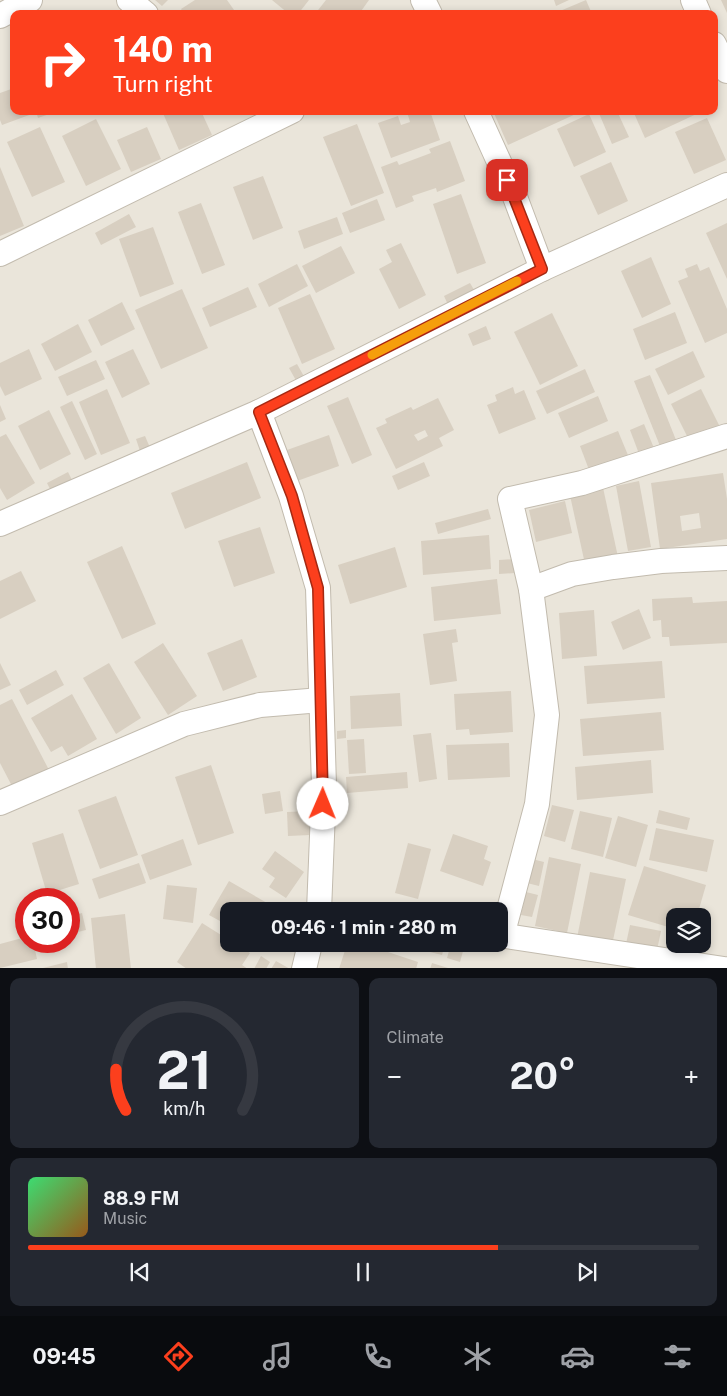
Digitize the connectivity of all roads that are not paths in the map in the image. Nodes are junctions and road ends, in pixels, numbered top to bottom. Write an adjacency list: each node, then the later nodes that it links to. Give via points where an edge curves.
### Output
1 (30, 0): 3 (street)
2 (129, 0): 4 (street)
3 (11, 10)
4 (141, 10)
5 (718, 52): 6 (street)
6 (727, 71)
7 (272, 115): 9 (street)
8 (478, 115): 12 (street, via 515,197)
9 (252, 119): 11 (street)
10 (727, 185): 12 (street)
11 (0, 254)
12 (542, 269): 13 (street)
13 (259, 412): 15 (street); 18 (street, via 292,496 318,588)
14 (727, 436): 17 (street, via 582,483 510,499)
15 (0, 524)
16 (727, 558): 17 (street, via 613,567 572,574)
17 (531, 589): 21 (street, via 547,715 537,804)
18 (321, 700): 19 (street, via 260,705 184,724); 20 (street, via 324,786)
19 (0, 803)
20 (318, 902)
21 (508, 907)
22 (508, 938): 25 (street)
23 (308, 952): 26 (street)
24 (727, 952): 27 (street)
25 (618, 961): 27 (street)
26 (304, 968)
27 (723, 968)

